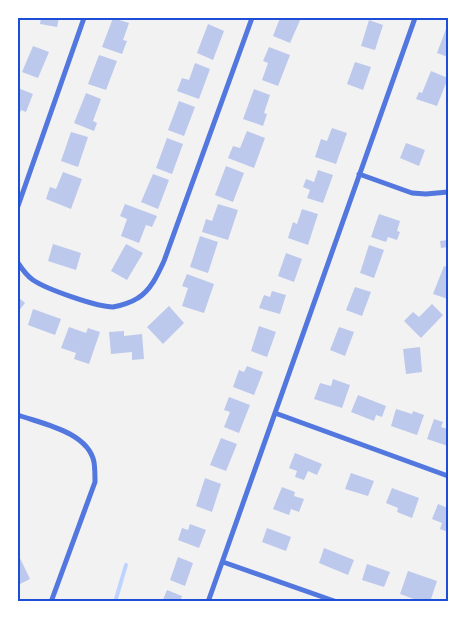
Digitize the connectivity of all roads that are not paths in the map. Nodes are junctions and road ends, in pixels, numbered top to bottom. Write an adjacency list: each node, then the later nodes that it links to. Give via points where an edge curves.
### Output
1 (84, 18): 6 (street)
2 (252, 18): 7 (street, via 164,261 146,291 126,303 103,306 33,280)
3 (415, 18): 4 (street)
4 (359, 174): 5 (street, via 412,193); 8 (street)
5 (448, 192)
6 (18, 206)
7 (18, 263)
8 (275, 413): 10 (street); 11 (street)
9 (18, 415): 12 (street, via 76,436 88,447 94,462 95,482)
10 (448, 476)
11 (223, 562): 13 (street); 14 (street)
12 (51, 602)
13 (208, 602)
14 (337, 602)

